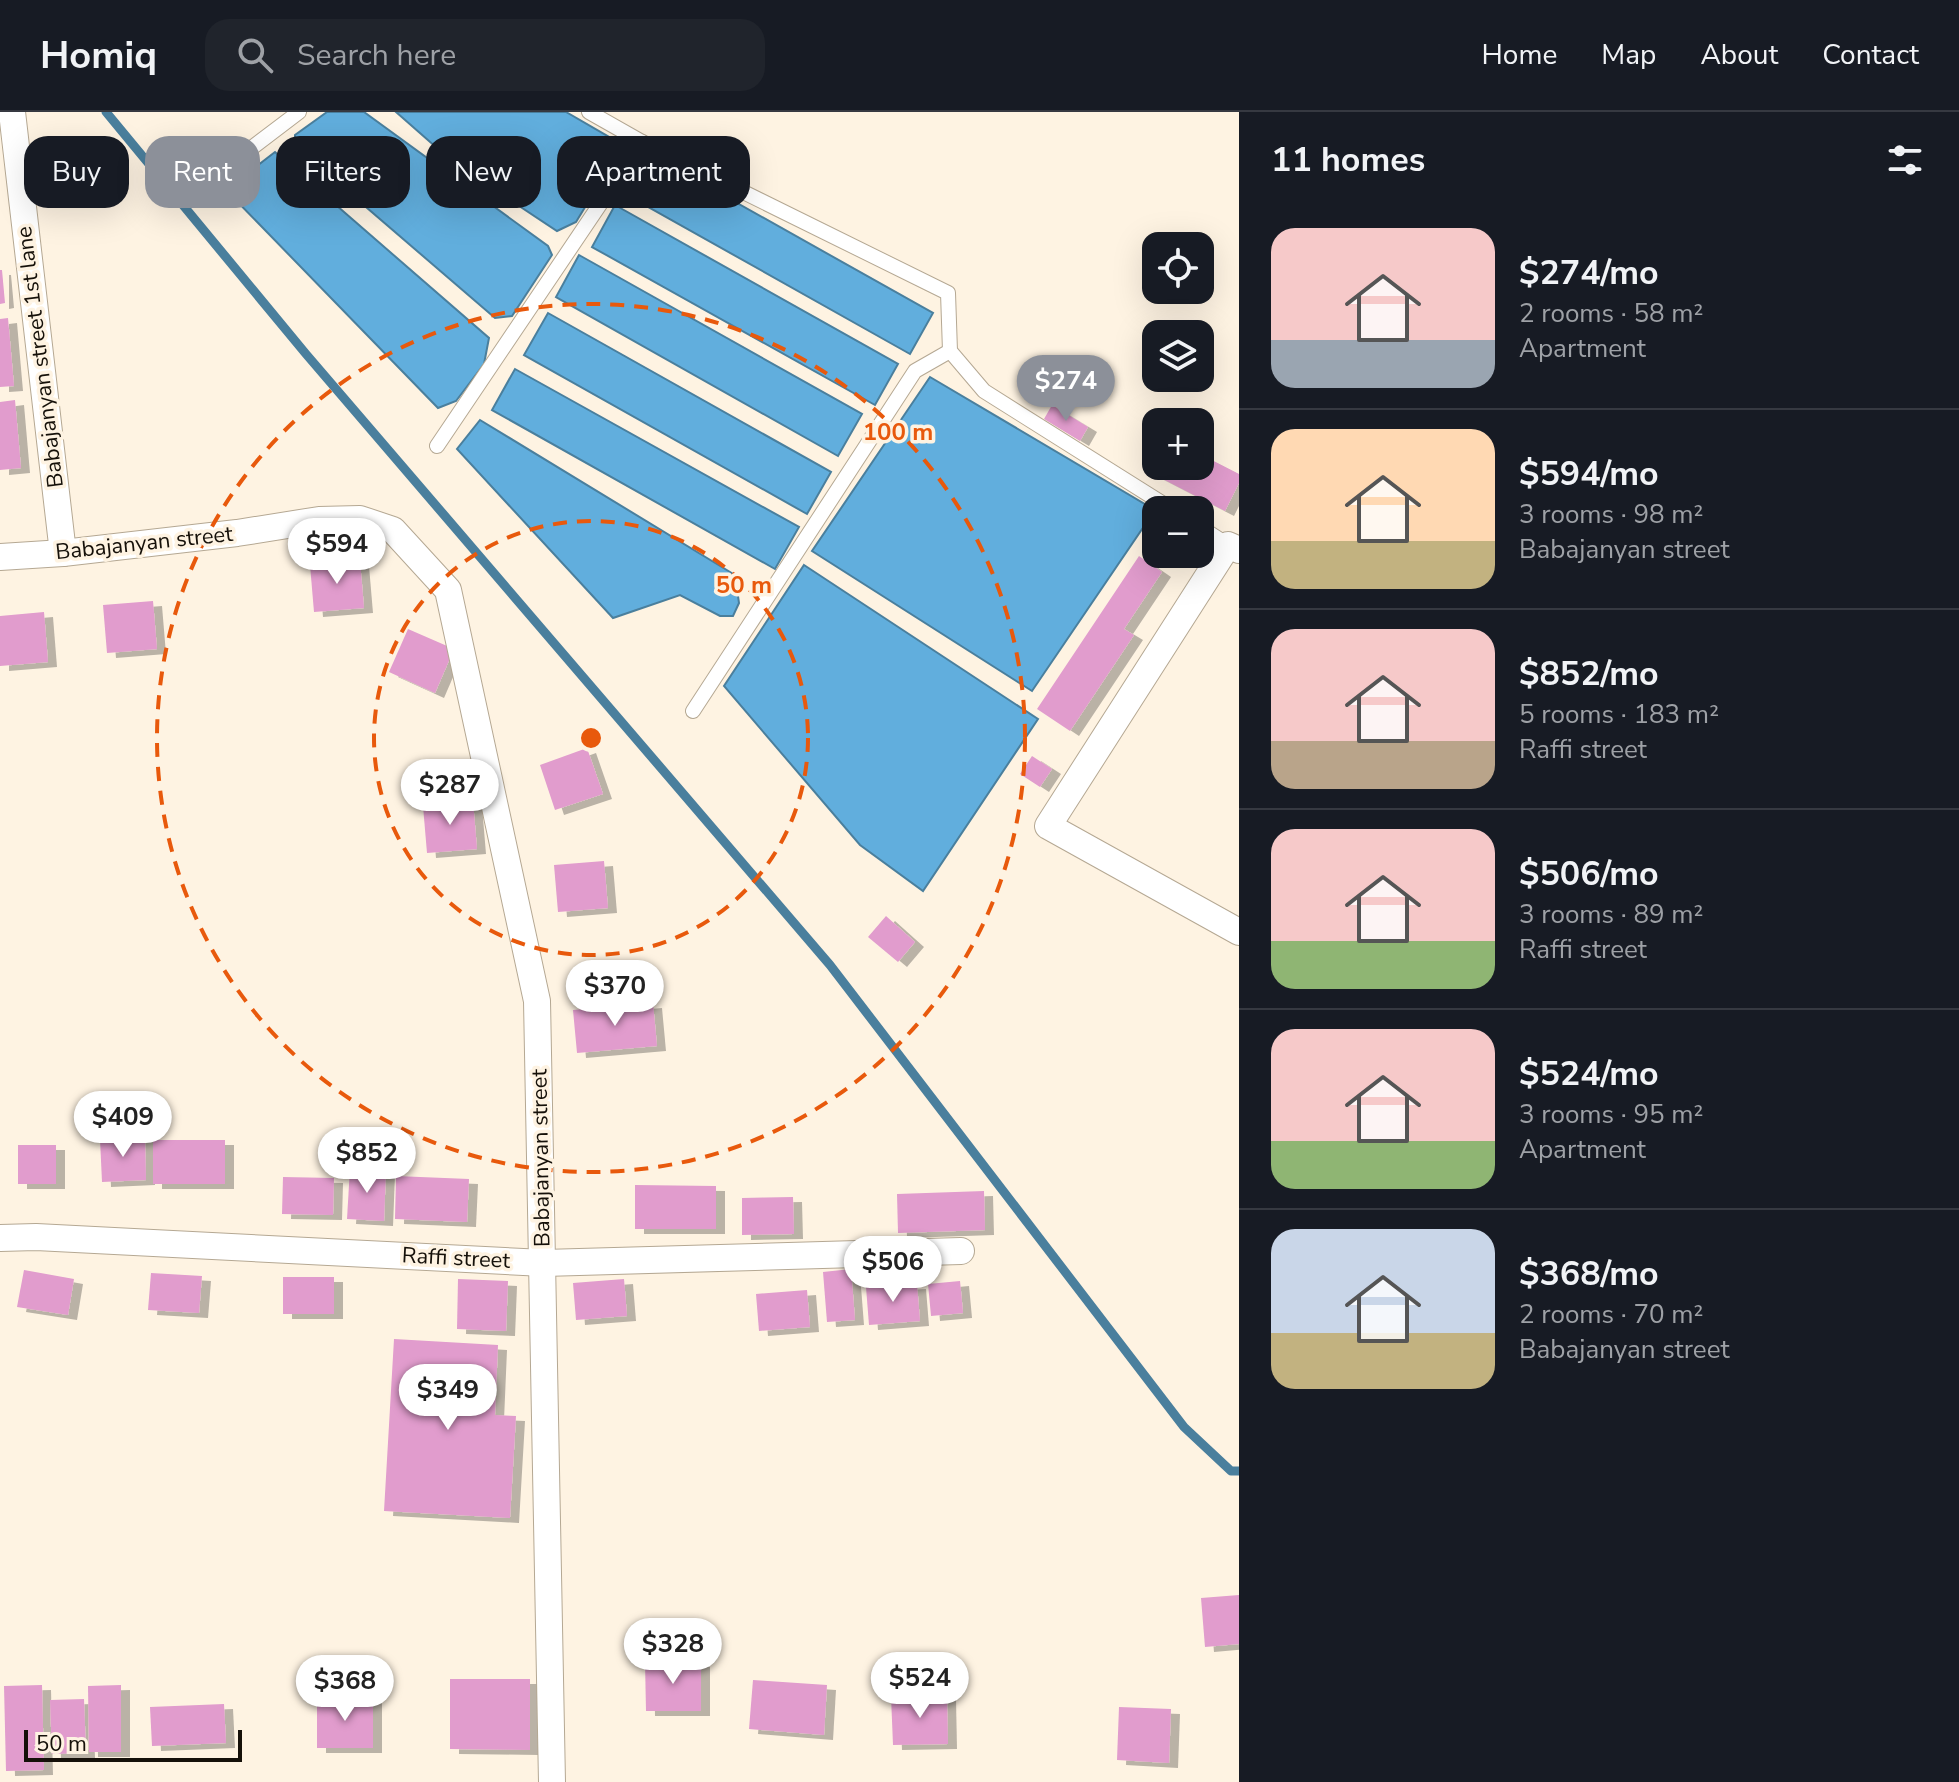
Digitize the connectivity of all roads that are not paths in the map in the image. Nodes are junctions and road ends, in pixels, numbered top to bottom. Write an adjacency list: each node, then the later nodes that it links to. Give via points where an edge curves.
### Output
1 (12, 112): 13 (street, Babajanyan street 1st lane)
2 (299, 112): 5 (lane)
3 (589, 112): 4 (lane)
4 (631, 136)
5 (260, 142)
6 (750, 195): 8 (lane, via 948,293)
7 (597, 208): 9 (lane)
8 (950, 351): 10 (lane, via 984,391); 15 (lane, via 915,371)
9 (437, 446)
10 (1151, 496)
11 (1214, 535): 12 (lane)
12 (1234, 547): 16 (street, via 1048,826)
13 (63, 553): 14 (street, Babajanyan street); 19 (street, Babajanyan street, via 360,519 393,530 448,590 537,1001)
14 (0, 557)
15 (693, 711)
16 (1239, 932)
17 (0, 1238): 19 (street, Raffi street)
18 (961, 1251): 19 (street, Raffi street)
19 (544, 1263): 20 (street, Babajanyan street)
20 (552, 1782)

